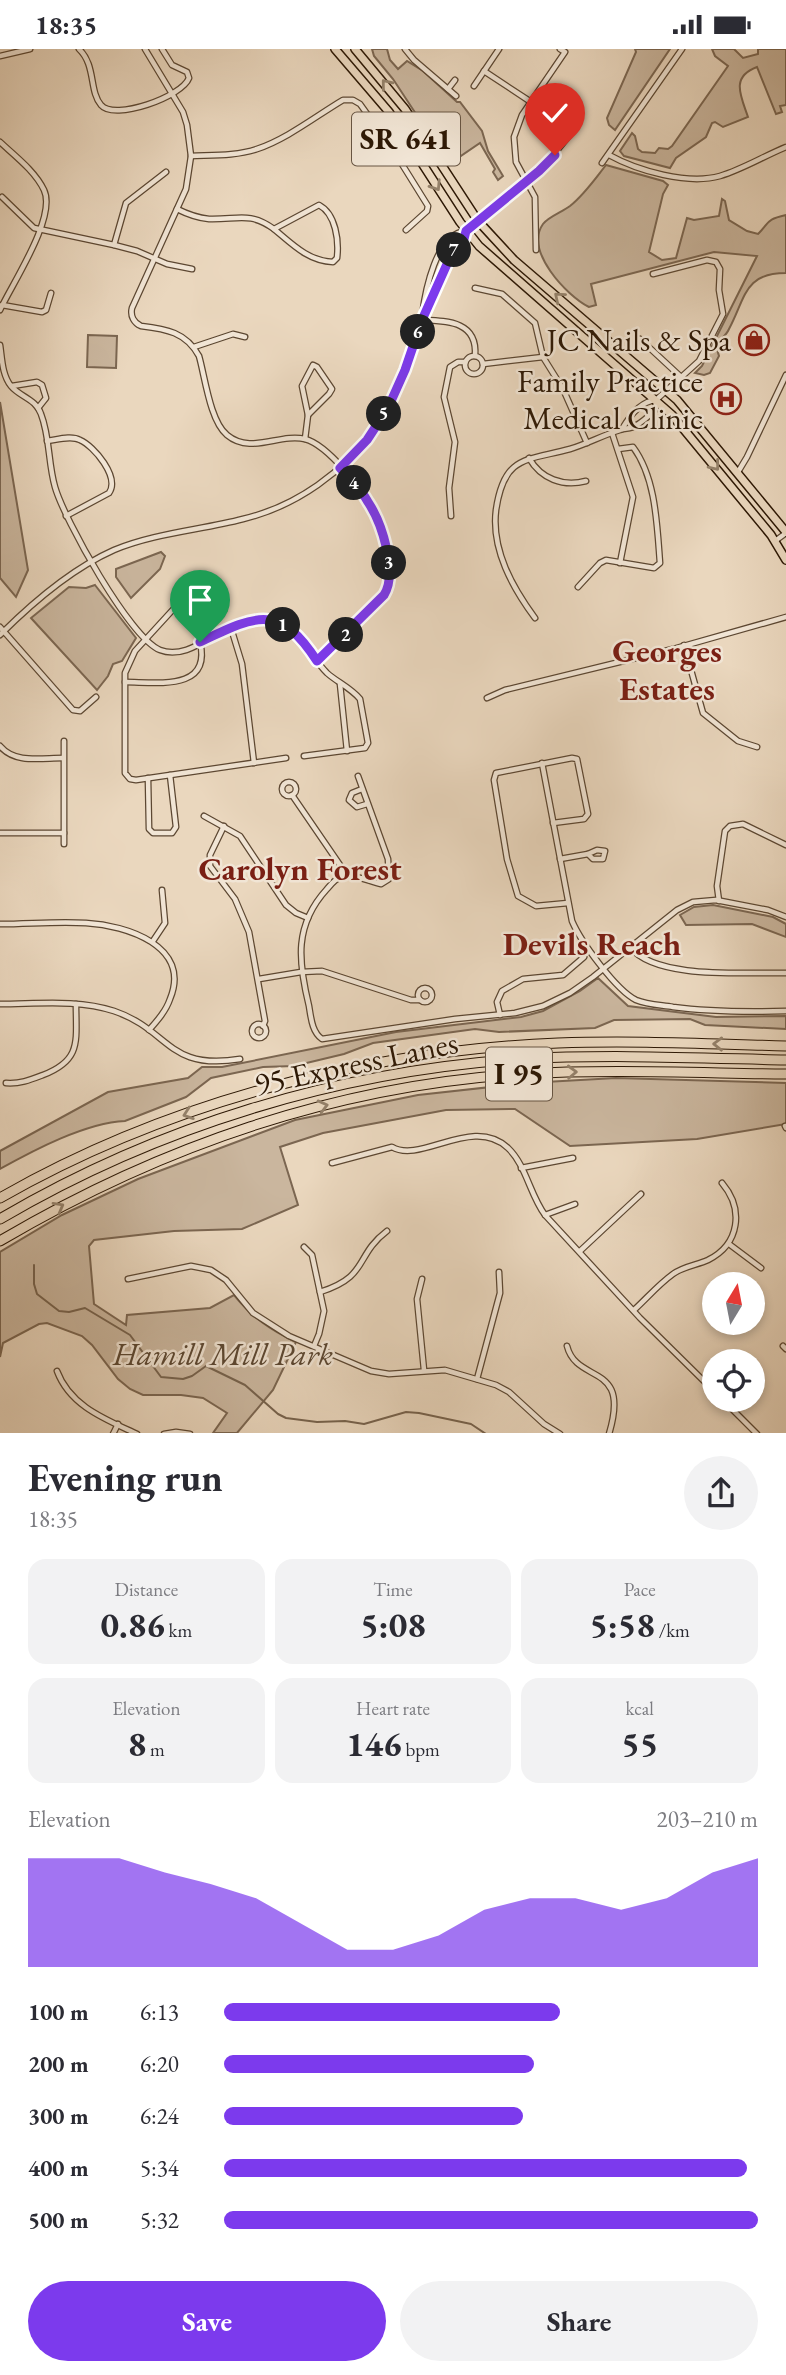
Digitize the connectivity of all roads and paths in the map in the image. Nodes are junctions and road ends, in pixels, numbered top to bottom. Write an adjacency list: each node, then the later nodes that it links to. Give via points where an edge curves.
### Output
1 (30, 49): 11 (street)
2 (79, 49): 16 (street, via 90,66 98,101 108,110 151,104)
3 (145, 49): 16 (street)
4 (162, 49): 16 (street, via 172,65 188,76 186,85)
5 (335, 49): 33 (main road, SR 641, one-way to 33, via 389,112)
6 (355, 49): 29 (main road, SR 641, one-way to 6, via 405,109)
7 (405, 49): 15 (street)
8 (499, 49): 12 (street)
9 (560, 49): 18 (street, via 565,52)
10 (682, 49): 22 (street)
11 (0, 56)
12 (484, 71): 14 (street); 18 (street)
13 (455, 80): 15 (street)
14 (474, 86)
15 (448, 89): 17 (street)
16 (174, 94): 23 (street, via 187,125)
17 (456, 96)
18 (531, 102): 26 (street, via 513,137 514,156)
19 (578, 123): 26 (street, via 555,155)
20 (0, 142): 31 (street, via 46,193)
21 (786, 147): 22 (street, via 703,180 634,167)
22 (609, 155): 24 (street)
23 (191, 156): 28 (street, via 186,189); 32 (street, via 256,150 344,100 353,100 376,125 428,206)
24 (602, 163)
25 (166, 172): 34 (street, via 126,203)
26 (526, 181): 29 (street); 35 (street, via 535,199)
27 (2, 197): 31 (street)
28 (177, 209): 30 (street, via 209,219 249,217); 36 (street)
29 (478, 221): 33 (street); 54 (main road, SR 641, one-way to 29, via 514,260)
30 (274, 229): 30 (street, via 315,206 322,207 338,239 337,258 333,262 313,259)
31 (40, 230): 34 (street); 41 (street)
32 (406, 230)
33 (466, 231): 42 (street); 42 (street, via 454,236 436,261 425,289); 55 (main road, SR 641, via 525,289)
34 (114, 245): 36 (street)
35 (536, 250)
36 (154, 259): 37 (street); 46 (street, via 132,316 141,326 182,335)
37 (192, 269)
38 (653, 274): 52 (street, via 707,260 720,269 723,314 703,355)
39 (475, 288): 48 (street, via 502,293 531,317)
40 (51, 293): 41 (street, via 42,312)
41 (1, 307)
42 (422, 320): 47 (street, via 450,321 463,327 473,341); 65 (street, via 388,408 367,440)
43 (245, 337): 46 (street, via 233,334)
44 (640, 339): 52 (street)
45 (0, 345): 53 (street)
46 (194, 347): 60 (street, via 216,418 228,436 249,444)
47 (475, 356): 49 (street); 50 (street)
48 (543, 357): 50 (street); 62 (street)
49 (466, 362): 50 (street, via 473,374 481,371); 69 (street, via 450,367 444,397 455,442 449,488)
50 (483, 364)
51 (786, 375): 66 (street)
52 (681, 376): 54 (street)
53 (11, 386): 56 (street); 56 (street, via 42,385 46,398)
54 (666, 390): 55 (street); 66 (main road, SR 641)
55 (656, 400): 58 (street, via 647,401); 58 (street, via 653,412 634,427); 71 (main road, SR 641, one-way to 71, via 688,432)
56 (38, 408): 61 (street)
57 (308, 415): 57 (street, via 302,386 313,365 331,389); 60 (street)
58 (622, 429): 59 (street)
59 (612, 433): 62 (street); 63 (street)
60 (305, 439): 65 (street)
61 (47, 441): 68 (street, via 55,490); 68 (street, via 82,440 109,469 113,480 109,493)
62 (587, 443): 64 (street)
63 (618, 449): 74 (street, via 633,498); 74 (street, via 633,447 647,475 660,563 654,568)
64 (529, 458): 67 (street, via 538,471 553,480); 78 (street, via 517,464 500,491 497,541 515,588)
65 (340, 468): 73 (street, via 299,498 266,512 135,543); 84 (street, via 374,512 390,565 390,583 382,598)
66 (738, 471): 70 (main road, SR 641)
67 (586, 481)
68 (66, 516): 73 (street)
69 (451, 516)
70 (786, 533): 71 (street)
71 (775, 541): 72 (main road, SR 641)
72 (786, 560)
73 (92, 561): 80 (street); 81 (street, via 122,613)
74 (620, 563): 75 (street, via 602,562)
75 (578, 587)
76 (224, 610): 81 (street, via 203,591 193,589)
77 (786, 617): 83 (street)
78 (536, 618)
79 (231, 628): 82 (street); 84 (street, via 249,620 275,621 300,638); 96 (street, via 242,664)
80 (1, 631): 87 (street, via 73,711 80,712)
81 (145, 639): 82 (street, via 160,650 174,652); 85 (street, via 130,658)
82 (200, 642): 85 (street, via 200,666 187,679)
83 (684, 645): 88 (street, via 505,689); 91 (street, via 702,713 738,741)
84 (317, 661): 86 (street)
85 (125, 682): 100 (street, via 125,773 130,779)
86 (340, 683): 92 (street); 92 (street, via 362,703 368,743 362,750)
87 (96, 697)
88 (487, 698)
89 (64, 741): 94 (street)
90 (0, 746): 94 (street, via 15,758)
91 (757, 747)
92 (346, 751): 93 (street)
93 (304, 756)
94 (63, 758): 108 (street)
95 (286, 758): 96 (street)
96 (254, 763): 98 (street)
97 (542, 763): 105 (street); 105 (street, via 577,759 588,811 584,818); 116 (street, via 499,771 494,776 507,859 523,900 543,907)
98 (170, 775): 100 (street); 100 (street, via 176,827 172,833 149,829)
99 (358, 776): 101 (street)
100 (148, 778)
101 (362, 789): 103 (street); 103 (street, via 349,800 357,807)
102 (292, 795): 113 (street)
103 (367, 804): 113 (street, via 388,859 389,879 381,884)
104 (204, 816): 106 (street)
105 (553, 823): 112 (street)
106 (224, 826): 118 (street, via 246,844 286,905); 126 (street, via 210,855 210,866 244,918)
107 (0, 833): 108 (street)
108 (64, 833): 109 (street)
109 (64, 844)
110 (786, 845): 115 (street, via 743,824 730,826 725,831)
111 (589, 855): 112 (street)
112 (560, 859): 116 (street)
113 (344, 876): 118 (street, via 321,897)
114 (162, 890): 120 (street, via 165,923)
115 (719, 901): 117 (street); 121 (street, via 702,900 681,907)
116 (568, 903): 123 (street, via 577,931)
117 (786, 917)
118 (308, 918): 124 (street)
119 (0, 924): 120 (street, via 87,923)
120 (153, 941): 133 (street, via 168,957 174,982 168,1004)
121 (630, 947): 123 (street); 125 (street, via 648,962 663,965 726,974)
122 (584, 957): 131 (street, via 563,975 523,979 502,991 497,1002)
123 (605, 968): 130 (street, via 626,993 648,1004 716,1012); 131 (street, via 557,1000 529,1011)
124 (301, 972): 126 (street); 127 (street, via 328,972); 131 (street, via 314,1031 321,1039)
125 (786, 973)
126 (258, 979): 132 (street)
127 (420, 1000)
128 (0, 1005): 129 (street)
129 (76, 1005): 133 (street, via 115,1011); 138 (street, via 76,1042 68,1061 27,1081)
130 (786, 1011)
131 (500, 1015)
132 (264, 1025)
133 (149, 1030): 135 (street, via 176,1052 198,1061)
134 (786, 1046): 144 (highway, I 95, one-way to 144, via 559,1043 464,1050 372,1064 189,1114 92,1152)
135 (240, 1059)
136 (786, 1060): 147 (highway, 95 Express Lanes, via 566,1057 386,1076 301,1095 193,1128 78,1177)
137 (786, 1074): 149 (highway, I 95, one-way to 137, via 74,1199 174,1153 257,1123 341,1101 519,1074)
138 (6, 1083)
139 (573, 1159): 141 (street)
140 (332, 1163): 141 (street, via 392,1147 416,1149 480,1136 508,1147)
141 (521, 1168): 146 (street)
142 (722, 1184): 150 (street, via 737,1217)
143 (641, 1195): 152 (street)
144 (0, 1198)
145 (575, 1204): 146 (street)
146 (545, 1215): 152 (street)
147 (0, 1219)
148 (387, 1231): 157 (street, via 351,1278)
149 (0, 1241)
150 (729, 1244): 153 (street); 158 (street, via 711,1258 674,1273)
151 (304, 1247): 157 (street, via 312,1255)
152 (580, 1251): 158 (street)
153 (761, 1268)
154 (499, 1272): 163 (street, via 500,1293)
155 (128, 1279): 159 (street, via 191,1266 211,1270 266,1323)
156 (422, 1279): 161 (street, via 417,1299)
157 (320, 1292): 159 (street, via 324,1311)
158 (634, 1311): 164 (street)
159 (314, 1346): 161 (street, via 370,1371)
160 (567, 1346): 172 (street, via 571,1357 611,1388 615,1408)
161 (424, 1370): 163 (street, via 445,1370)
162 (57, 1371): 166 (street, via 78,1402)
163 (477, 1379): 171 (street, via 505,1389)
164 (702, 1379)
165 (735, 1412): 173 (street)
166 (118, 1424): 167 (street); 168 (street)
167 (113, 1433)
168 (137, 1433)
169 (164, 1433): 170 (street)
170 (190, 1433)
171 (560, 1433)
172 (609, 1433)
173 (757, 1433)

